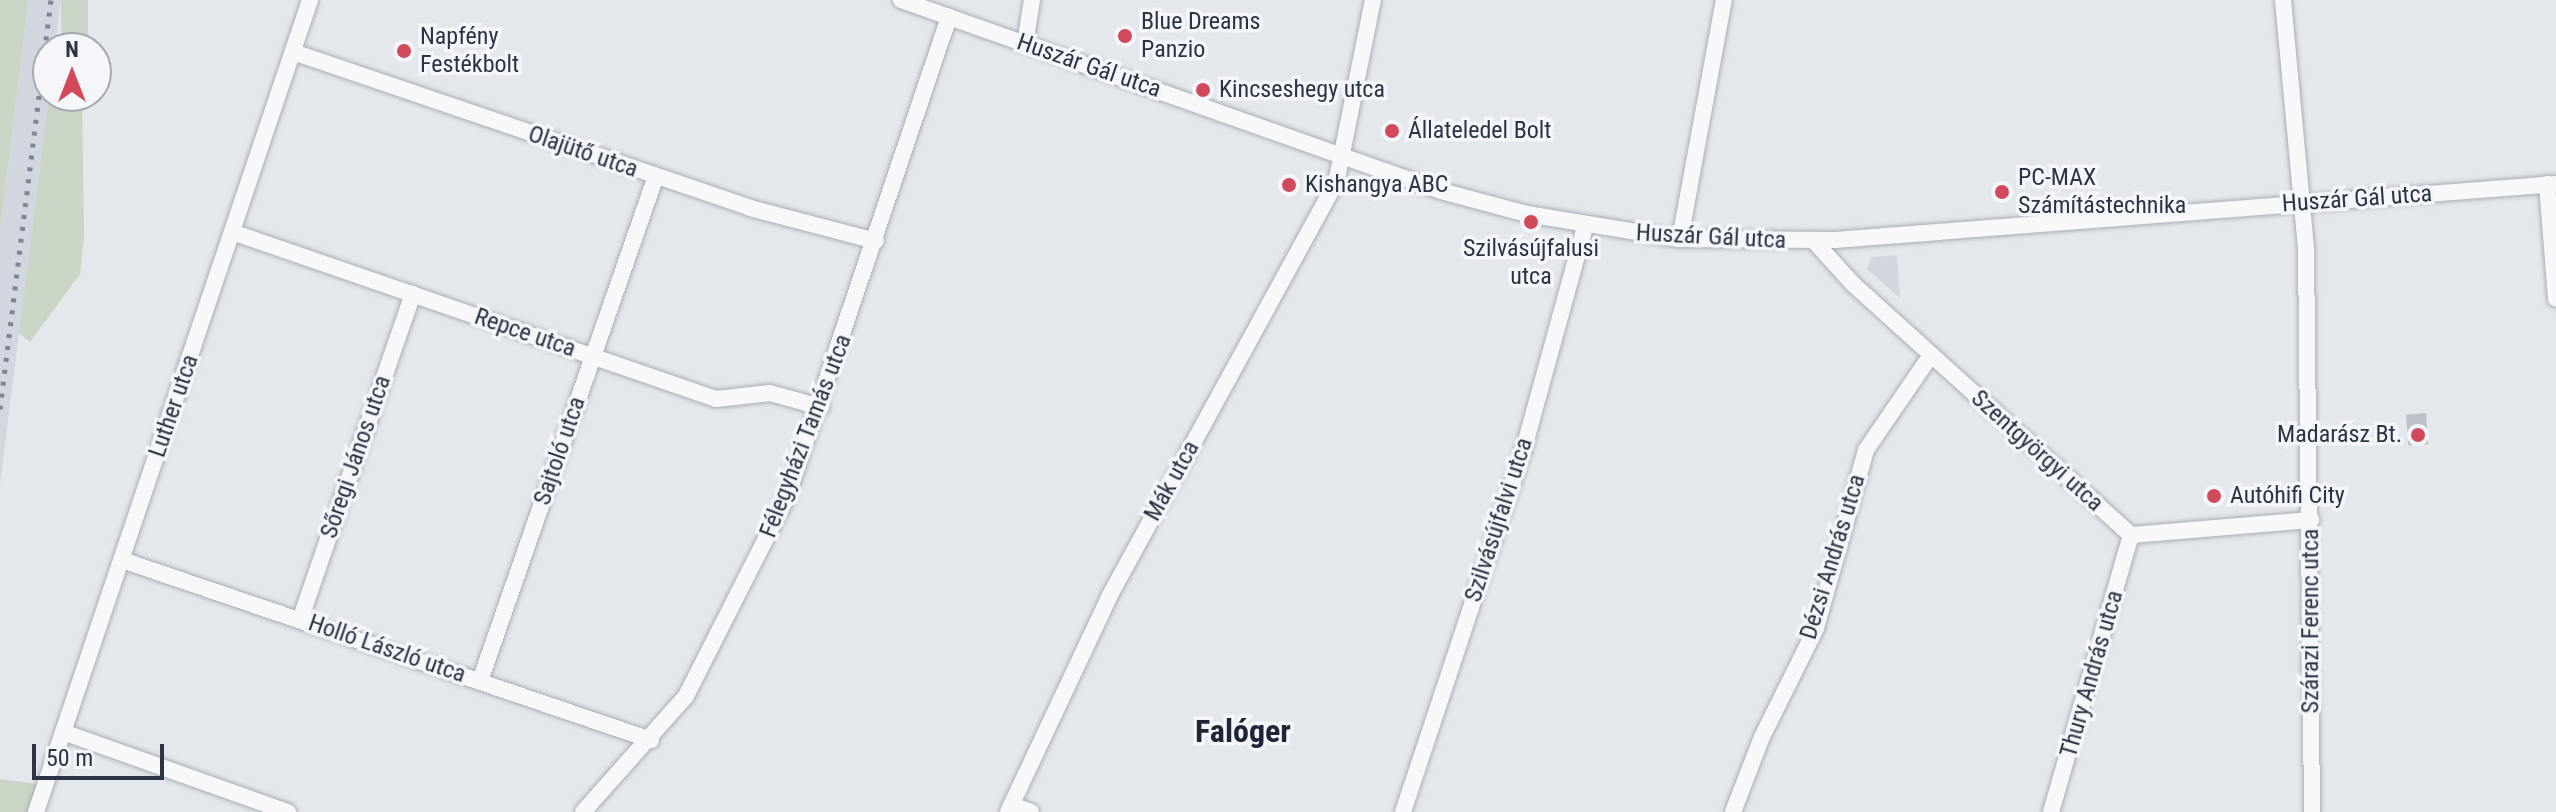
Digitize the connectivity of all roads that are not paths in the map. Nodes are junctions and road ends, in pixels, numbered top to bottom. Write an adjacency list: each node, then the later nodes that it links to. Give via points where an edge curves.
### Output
1 (310, 0): 9 (street, Luther utca)
2 (901, 0): 7 (street, Huszár Gál utca)
3 (1032, 0): 8 (street)
4 (1373, 0): 10 (street)
5 (1724, 0): 16 (street)
6 (2283, 0): 13 (street, Szárazi Ferenc utca)
7 (949, 17): 8 (street, Huszár Gál utca); 17 (street, Félegyházi Tamás utca)
8 (1025, 44): 10 (street, Huszár Gál utca)
9 (293, 52): 11 (street, Olajütő utca); 15 (street, Luther utca)
10 (1344, 156): 14 (street, Huszár Gál utca, via 1485,204); 31 (street, Mák utca, via 1332,192 1110,595)
11 (656, 176): 17 (street, Olajütő utca); 22 (street, Sajtoló utca)
12 (2552, 184): 13 (street, Huszár Gál utca); 20 (street)
13 (2301, 203): 18 (street, Huszár Gál utca); 24 (street, Szárazi Ferenc utca)
14 (1585, 226): 16 (street, Huszár Gál utca); 36 (street, Szilvásújfalvi utca, via 1524,448)
15 (232, 232): 19 (street, Repce utca); 26 (street, Luther utca)
16 (1680, 239): 18 (street, Huszár Gál utca)
17 (876, 241): 23 (street, Félegyházi Tamás utca)
18 (1814, 241): 21 (street, Szentgyörgyi utca)
19 (413, 294): 22 (street, Repce utca); 27 (street, Sőregi János utca)
20 (2556, 299)
21 (1931, 355): 25 (street, Szentgyörgyi utca); 37 (street, Dézsi András utca, via 1866,450 1816,628 1762,737)
22 (593, 356): 23 (street, Repce utca, via 716,399 770,393); 28 (street, Sajtoló utca)
23 (821, 407): 30 (street, Félegyházi Tamás utca, via 787,497 712,655)
24 (2311, 520): 25 (street); 39 (street, Szárazi Ferenc utca)
25 (2131, 535): 38 (street, Thury András utca)
26 (122, 560): 27 (street, Holló László utca); 29 (street, Luther utca)
27 (300, 620): 28 (street, Holló László utca)
28 (480, 681): 30 (street, Holló László utca)
29 (63, 732): 32 (street, Luther utca); 33 (street)
30 (651, 740): 34 (street, Félegyházi Tamás utca)
31 (1010, 809): 35 (street)
32 (36, 812)
33 (288, 812)
34 (583, 812)
35 (1031, 812)
36 (1403, 812)
37 (1733, 812)
38 (2051, 812)
39 (2312, 812)

